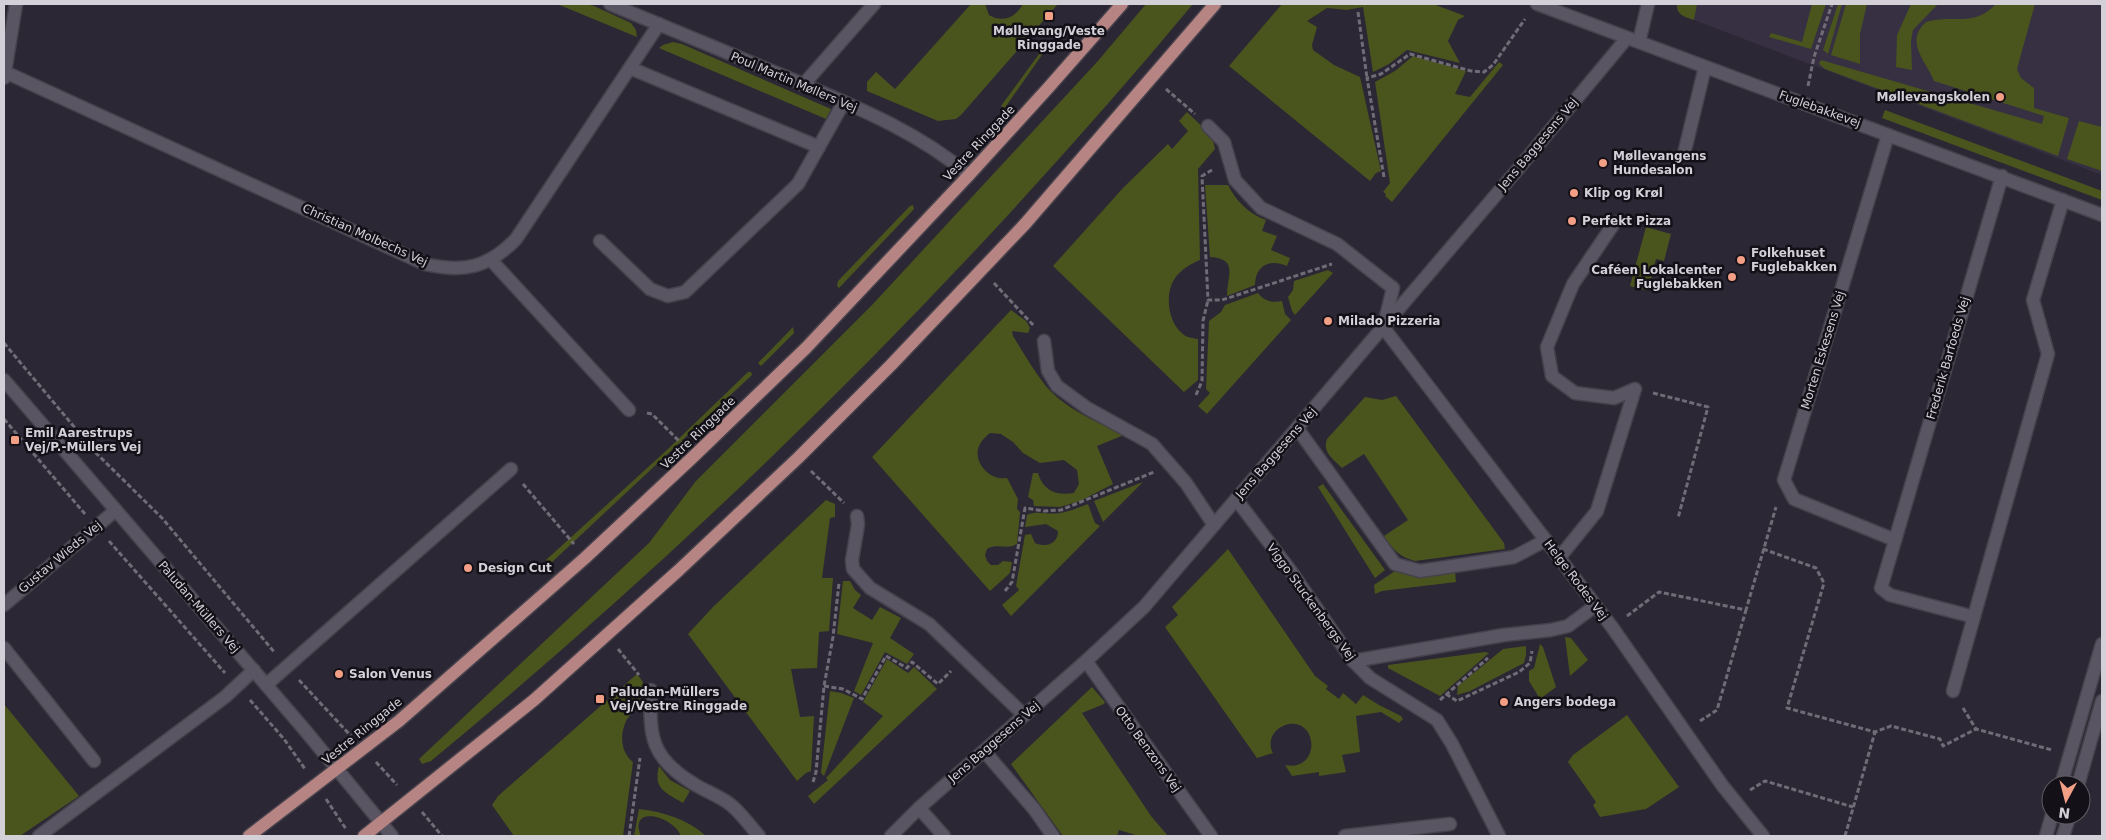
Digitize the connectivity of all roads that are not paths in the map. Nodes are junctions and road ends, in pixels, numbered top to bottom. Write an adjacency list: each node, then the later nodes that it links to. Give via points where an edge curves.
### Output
1 (16, 4): 12 (street)
2 (610, 4): 8 (street, Poul Martin Møllers Vej)
3 (874, 4): 13 (street)
4 (1122, 4): 19 (main road, Vestre Ringgade)
5 (1215, 4): 58 (main road, via 982,270 798,458 534,700)
6 (1537, 4): 9 (street, Fuglebakkevej)
7 (1648, 4): 9 (street)
8 (659, 24): 11 (street, Christian Molbechs Vej); 13 (street, Poul Martin Møllers Vej)
9 (1633, 40): 10 (street, Fuglebakkevej); 26 (street, Jens Baggesens Vej)
10 (1705, 67): 16 (street, Fuglebakkevej); 18 (street)
11 (630, 68): 17 (street); 25 (street, Christian Molbechs Vej, via 516,239)
12 (4, 75): 25 (street, Christian Molbechs Vej, via 425,264 447,269 469,268)
13 (803, 85): 14 (street, Poul Martin Møllers Vej)
14 (844, 102): 17 (street); 19 (street, Poul Martin Møllers Vej, via 924,141)
15 (1208, 126): 26 (street, via 1224,142 1235,180 1261,208 1337,244 1392,288)
16 (1888, 135): 20 (street, Fuglebakkevej); 37 (street, Morten Eskesens Vej, via 1784,480 1794,499)
17 (819, 147): 24 (street, via 798,184 685,292 668,296 650,290)
18 (1684, 154)
19 (969, 176): 54 (main road, Vestre Ringgade, via 806,348 694,456 585,558)
20 (2002, 176): 21 (street, Fuglebakkevej); 37 (street, Frederik Barfoeds Vej)
21 (2063, 200): 22 (street, Fuglebakkevej); 41 (street, via 2033,300 2048,354)
22 (2102, 215)
23 (1615, 222): 38 (street, via 1573,284 1547,347 1552,376 1575,393 1614,398 1635,389 1597,511)
24 (600, 241)
25 (490, 260): 29 (street)
26 (1383, 328): 30 (street, Jens Baggesens Vej); 36 (street, Helge Rodes Vej)
27 (1044, 341): 35 (street, via 1048,371 1058,386 1087,408 1152,444 1186,483)
28 (4, 380): 33 (street, Paludan-Müllers Vej)
29 (629, 410)
30 (1297, 428): 32 (street, Jens Baggesens Vej); 36 (street, via 1395,564 1420,571 1514,557)
31 (511, 470): 47 (street)
32 (1236, 499): 35 (street, Jens Baggesens Vej); 45 (street, Viggo Stuckenbergs Vej)
33 (116, 510): 39 (street, Gustav Wieds Vej); 46 (street, Paludan-Müllers Vej)
34 (857, 516): 51 (street, via 853,569 870,588 928,624)
35 (1214, 525): 44 (street, Jens Baggesens Vej, via 1144,607)
36 (1546, 540): 38 (street, Helge Rodes Vej)
37 (1895, 540): 41 (street, Frederik Barfoeds Vej, via 1882,588 1890,595)
38 (1559, 558): 40 (street, Helge Rodes Vej)
39 (4, 605)
40 (1595, 606): 45 (street, via 1568,626); 71 (street, Helge Rodes Vej)
41 (1974, 617): 49 (street)
42 (2102, 644): 55 (street)
43 (4, 648): 53 (street)
44 (1086, 661): 51 (street, Jens Baggesens Vej); 68 (street, Otto Benzons Vej)
45 (1353, 661): 70 (street, Viggo Stuckenbergs Vej, via 1370,678 1437,720)
46 (254, 670): 47 (street, Paludan-Müllers Vej); 60 (street, via 225,697)
47 (266, 685): 54 (street, Paludan-Müllers Vej)
48 (651, 690): 64 (street, via 649,722 654,744 670,767 730,804)
49 (1953, 691)
50 (2102, 701): 56 (street)
51 (1024, 716): 52 (street, Jens Baggesens Vej)
52 (984, 751): 57 (street, Jens Baggesens Vej); 67 (street)
53 (94, 761)
54 (338, 769): 58 (street, Paludan-Müllers Vej); 61 (main road, Vestre Ringgade)
55 (2064, 775)
56 (2081, 775)
57 (919, 808): 65 (street, Jens Baggesens Vej); 66 (street)
58 (382, 823): 62 (main road); 63 (street, Paludan-Müllers Vej)
59 (1450, 824): 69 (street)
60 (39, 836)
61 (249, 836)
62 (364, 836)
63 (392, 836)
64 (759, 836)
65 (891, 836)
66 (944, 836)
67 (1053, 836)
68 (1211, 836)
69 (1345, 836)
70 (1499, 836)
71 (1763, 836)

